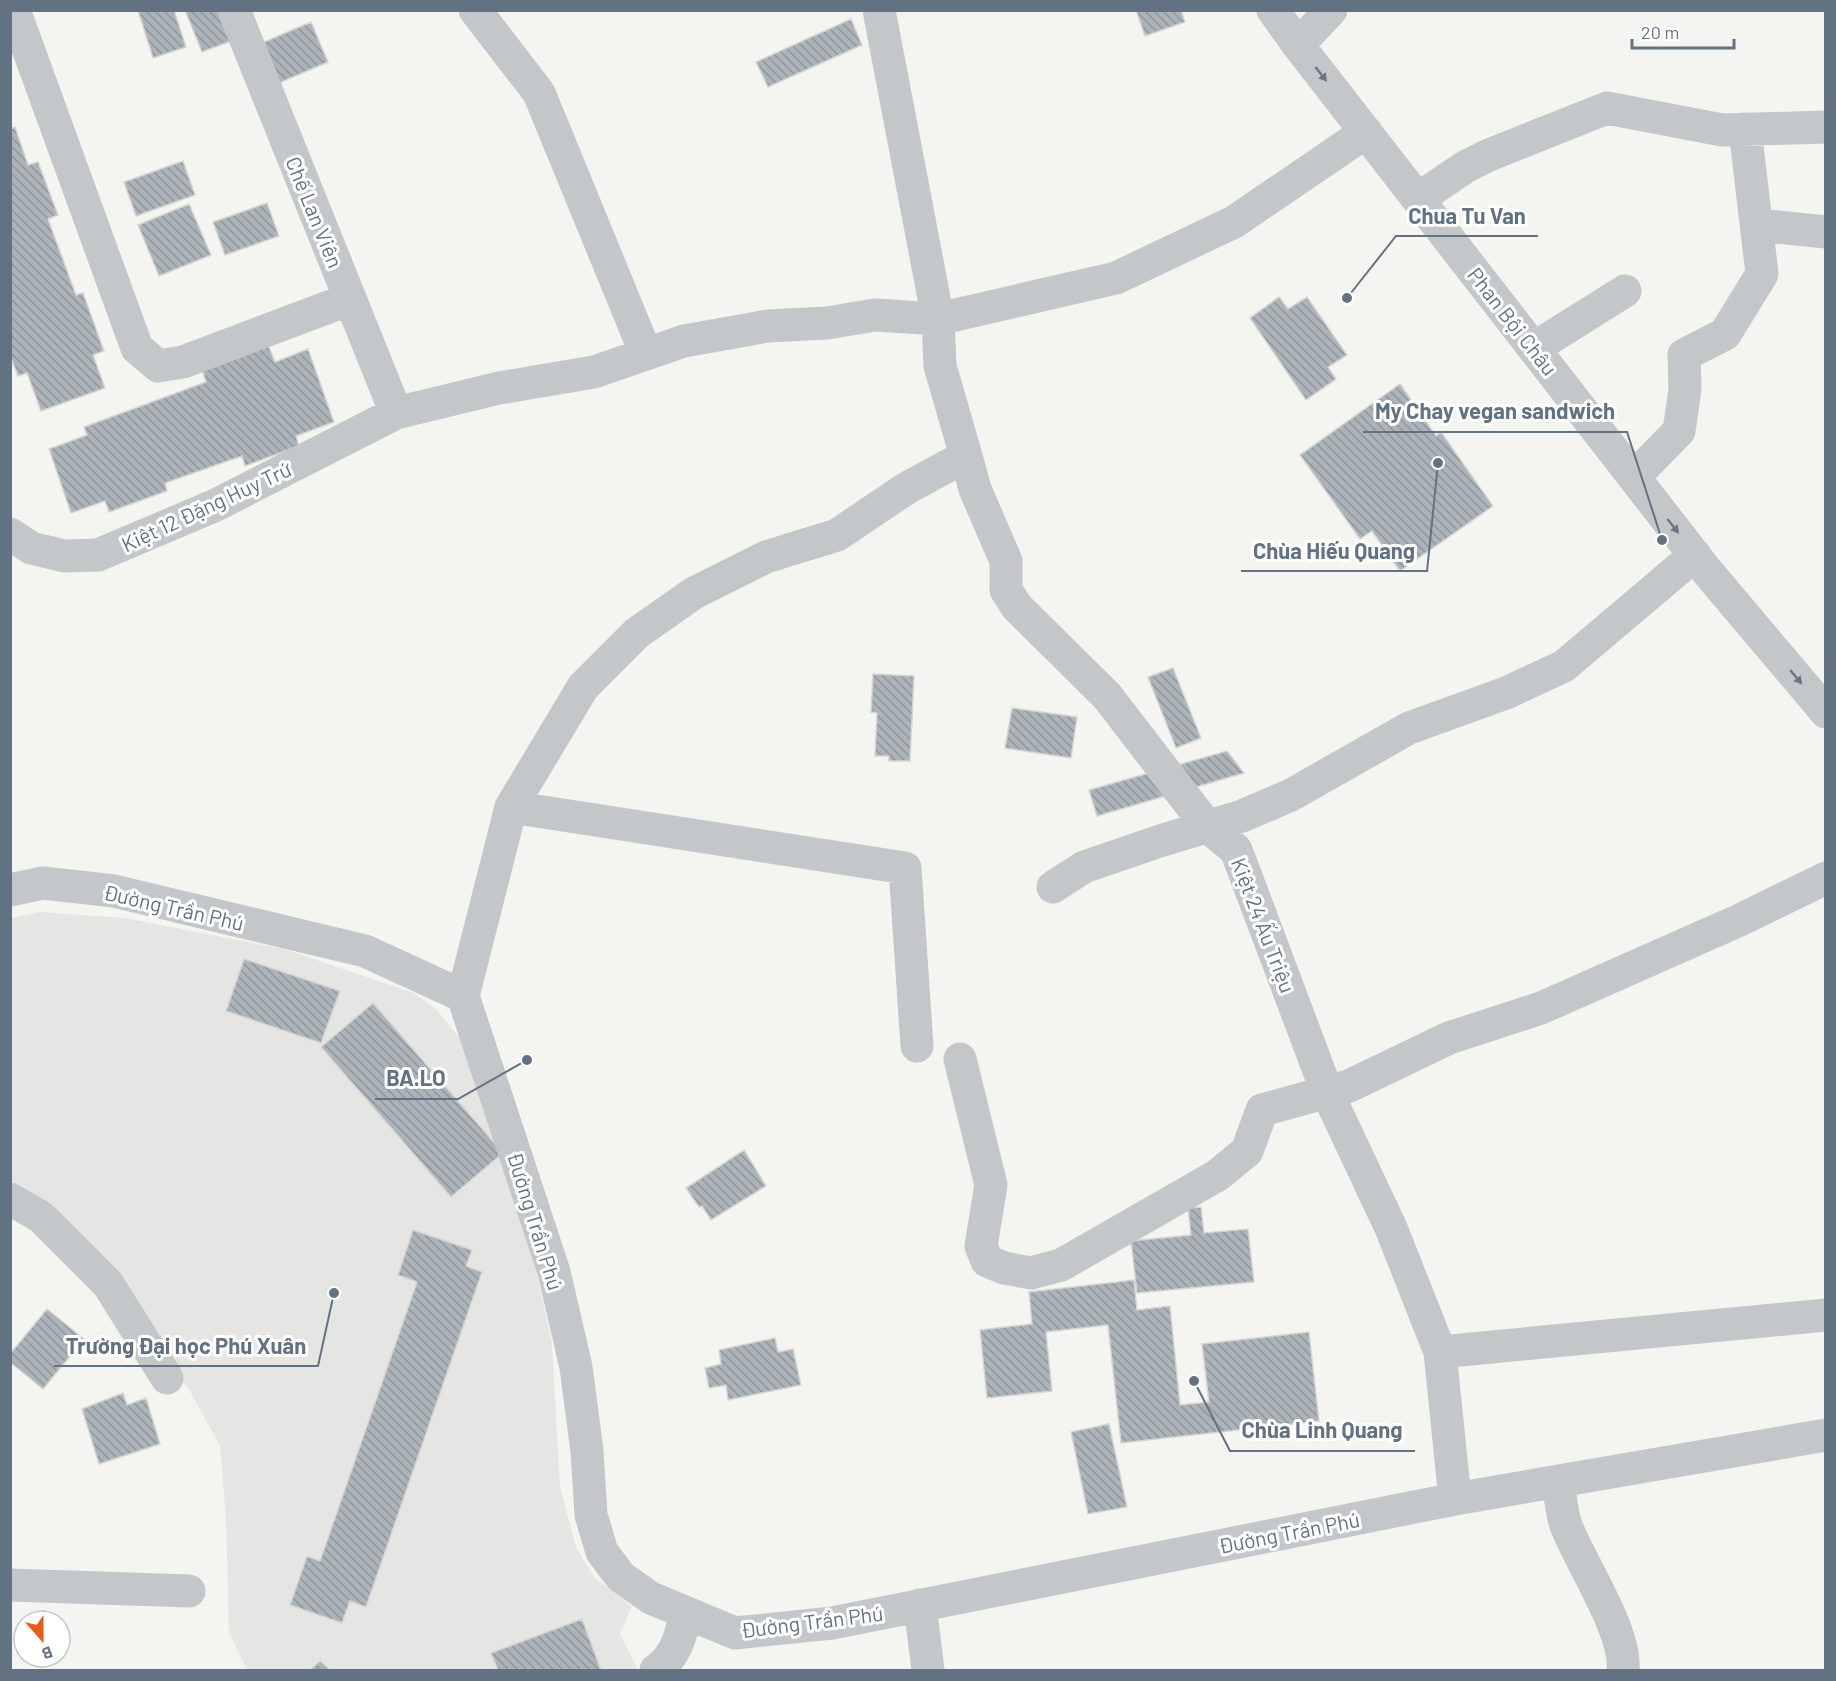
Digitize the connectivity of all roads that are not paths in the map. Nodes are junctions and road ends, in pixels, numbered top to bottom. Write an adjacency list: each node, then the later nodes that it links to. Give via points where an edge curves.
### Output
1 (14, 10): 15 (street, via 137,348 158,366 183,362)
2 (234, 10): 15 (street, Chế Lan Viên)
3 (475, 10): 18 (street, via 539,93)
4 (879, 10): 16 (street, Kiệt 24 Ấu Triệu)
5 (1273, 10): 7 (street, Phan Bội Châu)
6 (1331, 10): 7 (street)
7 (1298, 45): 10 (street, Phan Bội Châu, one-way to 10)
8 (1826, 127): 9 (street)
9 (1745, 129): 11 (street, via 1722,130 1607,108 1481,159); 12 (street)
10 (1366, 132): 11 (street, Phan Bội Châu); 16 (street, Kiệt 12 Đặng Huy Trứ, via 1234,222 1116,278)
11 (1418, 199): 17 (street, Phan Bội Châu)
12 (1756, 225): 13 (street); 21 (street, via 1761,274 1725,334 1684,355 1679,431)
13 (1826, 232)
14 (1624, 291): 17 (street)
15 (350, 299): 19 (street, Chế Lan Viên)
16 (938, 319): 18 (street, Kiệt 12 Đặng Huy Trứ, via 875,315 827,323 768,326 684,340); 20 (street, Kiệt 24 Ấu Triệu, via 940,366)
17 (1534, 348): 21 (street, Phan Bội Châu)
18 (646, 354): 19 (street, Kiệt 12 Đặng Huy Trứ, via 594,372 499,388)
19 (396, 413): 22 (street, Kiệt 12 Đặng Huy Trứ, via 216,505 98,555 64,556 32,548)
20 (966, 456): 25 (street, via 908,488 837,535 766,557 694,593 637,633 584,687); 26 (street, Kiệt 24 Ấu Triệu, via 979,500 1006,561 1006,590 1017,607 1107,696)
21 (1634, 477): 23 (street, Phan Bội Châu, one-way to 23)
22 (10, 534)
23 (1695, 555): 24 (street, Phan Bội Châu, one-way to 24); 26 (street, via 1564,666 1506,693 1409,728 1291,795)
24 (1826, 712)
25 (511, 807): 30 (street); 31 (street, via 905,868)
26 (1207, 826): 28 (street, via 1084,867); 33 (street, Kiệt 24 Ấu Triệu, via 1236,850)
27 (1826, 878): 33 (street, via 1541,1008 1449,1038)
28 (1053, 887)
29 (10, 890): 30 (street, Đường Trần Phú, via 43,883 114,891 365,951)
30 (463, 996): 44 (street, Đường Trần Phú, via 554,1272 576,1367 591,1515 602,1552 621,1577 651,1598)
31 (917, 1046)
32 (960, 1059): 33 (street, via 991,1185 981,1246 987,1261 1031,1273 1061,1265 1218,1175 1246,1151 1262,1110)
33 (1328, 1092): 36 (street, Kiệt 24 Ấu Triệu, via 1391,1228)
34 (10, 1199): 37 (street, via 41,1217 108,1284)
35 (1826, 1315): 36 (street)
36 (1440, 1352): 40 (street, Kiệt 24 Ấu Triệu)
37 (167, 1378)
38 (1826, 1435): 39 (street, Đường Trần Phú)
39 (1558, 1482): 40 (street, Đường Trần Phú); 47 (street, via 1566,1525 1619,1638)
40 (1455, 1499): 43 (street, Đường Trần Phú)
41 (10, 1585): 42 (street)
42 (189, 1591)
43 (920, 1605): 44 (street, Đường Trần Phú, via 832,1623 735,1633); 46 (street)
44 (686, 1613): 45 (street, via 680,1640 666,1664)
45 (656, 1671)
46 (928, 1671)
47 (1623, 1671)

